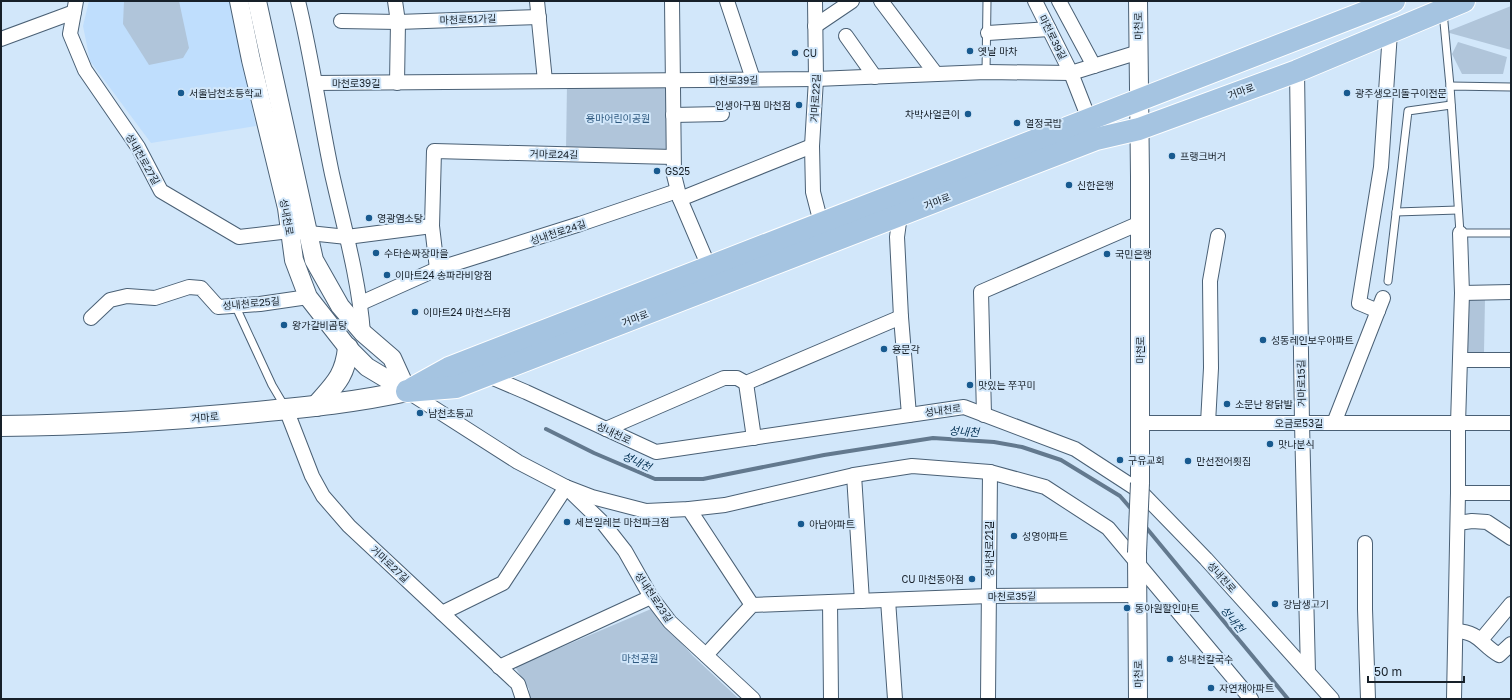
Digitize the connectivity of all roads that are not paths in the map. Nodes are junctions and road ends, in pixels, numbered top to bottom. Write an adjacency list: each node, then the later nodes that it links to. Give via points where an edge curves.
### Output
1 (239, 1): 58 (street, 성내천로, via 250,60 287,208)
2 (257, 1): 58 (street, 성내천로)
3 (395, 1): 21 (street)
4 (537, 1): 19 (street)
5 (672, 1): 37 (street)
6 (728, 1): 35 (street)
7 (815, 1): 22 (street, 거마로22길)
8 (852, 1): 22 (street)
9 (881, 1): 33 (street)
10 (987, 1): 25 (lane)
11 (1035, 1): 23 (street, 마천로39길)
12 (1060, 1): 29 (street)
13 (1138, 1): 28 (street, 마천로)
14 (1394, 1): 43 (main road, 거마로)
15 (1464, 1): 18 (main road, 거마로)
16 (301, 3): 39 (street)
17 (75, 6): 27 (street); 58 (street, 성내천로27길, via 70,34 85,70 138,147 161,191 240,237)
18 (1443, 10): 24 (main road, 거마로); 41 (lane)
19 (539, 16): 21 (street, 마천로51가길); 38 (street)
20 (341, 21): 21 (street, 마천로51가길)
21 (398, 22): 40 (street)
22 (815, 26): 36 (street, 거마로22길)
23 (1049, 29): 25 (street); 32 (street, 마천로39길)
24 (1390, 32): 30 (main road, 거마로); 87 (street, via 1381,167 1359,303 1381,305)
25 (988, 33): 31 (lane)
26 (846, 36): 34 (street)
27 (1, 39)
28 (1139, 52): 29 (street, 마천로39길); 43 (street, 마천로)
29 (1094, 66): 32 (street, 마천로39길)
30 (1297, 71): 48 (main road, 거마로); 86 (street, 거마로15길)
31 (986, 72): 32 (street, 마천로39길); 33 (street, 마천로39길)
32 (1071, 73): 47 (street)
33 (936, 74): 34 (street, 마천로39길)
34 (875, 77): 36 (street, 마천로39길)
35 (753, 79): 36 (street, 마천로39길); 37 (street, 마천로39길)
36 (816, 79): 49 (street, 거마로22길)
37 (673, 80): 38 (street, 마천로39길); 46 (street)
38 (546, 81): 40 (street, 마천로39길)
39 (315, 83): 40 (street, 마천로39길); 62 (street)
40 (397, 83)
41 (1450, 86): 42 (lane); 44 (lane)
42 (1511, 87)
43 (1139, 100): 47 (main road, 거마로); 48 (street, 마천로)
44 (1451, 106): 52 (lane); 53 (lane, via 1408,111)
45 (722, 114): 46 (street)
46 (673, 115): 50 (street)
47 (1089, 119): 55 (main road, 거마로)
48 (1139, 129): 54 (main road, 거마로, via 1096,139); 56 (street, 마천로)
49 (812, 146): 51 (street, 성내천로24길); 55 (street, 거마로22길, via 813,192)
50 (674, 157): 51 (street, via 674,175); 57 (street, 거마로24길, via 434,151)
51 (679, 195): 63 (street); 64 (street, 성내천로24길)
52 (1458, 210): 53 (lane); 59 (lane)
53 (1396, 212): 65 (lane)
54 (900, 215): 72 (street, via 897,237); 77 (main road, 거마로)
55 (821, 223): 63 (main road, 거마로)
56 (1140, 223): 83 (street, via 981,292); 84 (street, 마천로)
57 (432, 226): 62 (street); 64 (street)
58 (299, 232): 62 (street, 성내천로27길); 68 (street, 성내천로, via 294,260); 73 (street, 성내천로, via 340,306)
59 (1460, 233): 60 (lane); 67 (street)
60 (1511, 233)
61 (1218, 236): 85 (street, via 1210,281 1211,368)
62 (347, 237): 69 (street)
63 (709, 267): 79 (main road, 거마로, via 449,368)
64 (437, 270): 69 (street, 성내천로24길)
65 (1388, 281)
66 (1511, 292): 67 (street)
67 (1462, 293): 75 (street)
68 (308, 297): 70 (street, 성내천로25길); 74 (street, 성내천로)
69 (360, 303): 73 (street)
70 (235, 305): 71 (street, 성내천로25길, via 218,307 201,288 189,287 155,298 127,296 110,300); 81 (lane, via 272,385)
71 (90, 318)
72 (901, 318): 78 (street); 82 (street)
73 (363, 333): 79 (street, 성내천로, via 392,358)
74 (348, 348): 79 (street, 성내천로, via 367,367); 80 (main road, via 347,362 339,380)
75 (1461, 360): 76 (street); 89 (street)
76 (1511, 360)
77 (486, 375): 79 (main road, 거마로, via 456,387); 91 (street, 성내천로)
78 (746, 383): 91 (street, via 737,378 724,378); 92 (street)
79 (407, 391): 80 (main road, 거마로, via 377,398); 95 (street, 성내천로, via 518,462)
80 (316, 406): 81 (main road, 거마로)
81 (286, 409): 90 (main road, 거마로, via 81,425); 111 (street, 거마로27길, via 312,476 323,496 349,526)
82 (909, 415): 83 (street, 성내천로, via 964,407); 92 (street, 성내천로)
83 (984, 415): 117 (street, 성내천로, via 1075,449 1142,492)
84 (1140, 423): 85 (street, 오금로53길); 102 (street, 마천로, bridge)
85 (1208, 423): 86 (street, 오금로53길)
86 (1302, 423): 87 (street, 오금로53길); 117 (street, 거마로15길)
87 (1334, 423): 89 (street, 오금로53길)
88 (1511, 423): 89 (street, 오금로53길)
89 (1458, 424): 96 (street)
90 (1, 426)
91 (606, 429): 92 (street, 성내천로, via 656,452)
92 (754, 438)
93 (990, 472): 94 (street, 성내천로, via 912,466); 102 (street, 성내천로, via 1045,487 1108,528); 105 (street, 성내천로21길)
94 (854, 475): 98 (street, 성내천로, via 779,494); 107 (street)
95 (566, 487): 98 (street, 성내천로, via 592,497 646,511); 104 (street, 성내천로23길, via 603,523 625,551); 111 (street, via 503,583)
96 (1458, 493): 97 (street); 99 (street)
97 (1511, 493)
98 (689, 509): 109 (street)
99 (1458, 523): 100 (street, via 1487,522); 112 (street)
100 (1511, 538)
101 (1365, 543): 126 (street)
102 (1137, 558): 103 (street, 마천로); 124 (street, 성내천로)
103 (1137, 595): 105 (street, 마천로35길); 123 (street, 마천로)
104 (651, 596): 115 (street, 성내천로23길, via 670,622); 116 (street)
105 (989, 596): 106 (street, 마천로35길); 122 (street, 성내천로21길)
106 (888, 600): 107 (street, 마천로35길); 121 (street)
107 (862, 601): 108 (street, 마천로35길)
108 (830, 602): 109 (street, 마천로35길); 120 (street)
109 (752, 604): 115 (street)
110 (1511, 604): 113 (street)
111 (442, 613): 116 (street, 거마로27길)
112 (1456, 631): 113 (street, via 1466,632); 127 (street)
113 (1481, 640): 114 (street, via 1499,655)
114 (1511, 644)
115 (706, 655): 119 (street, 성내천로23길)
116 (499, 667): 118 (street, 거마로27길, via 518,684)
117 (1308, 672): 125 (street, 성내천로)
118 (522, 699)
119 (753, 699)
120 (831, 699)
121 (895, 699)
122 (988, 699)
123 (1138, 699)
124 (1251, 699)
125 (1332, 699)
126 (1368, 699)
127 (1454, 699)

